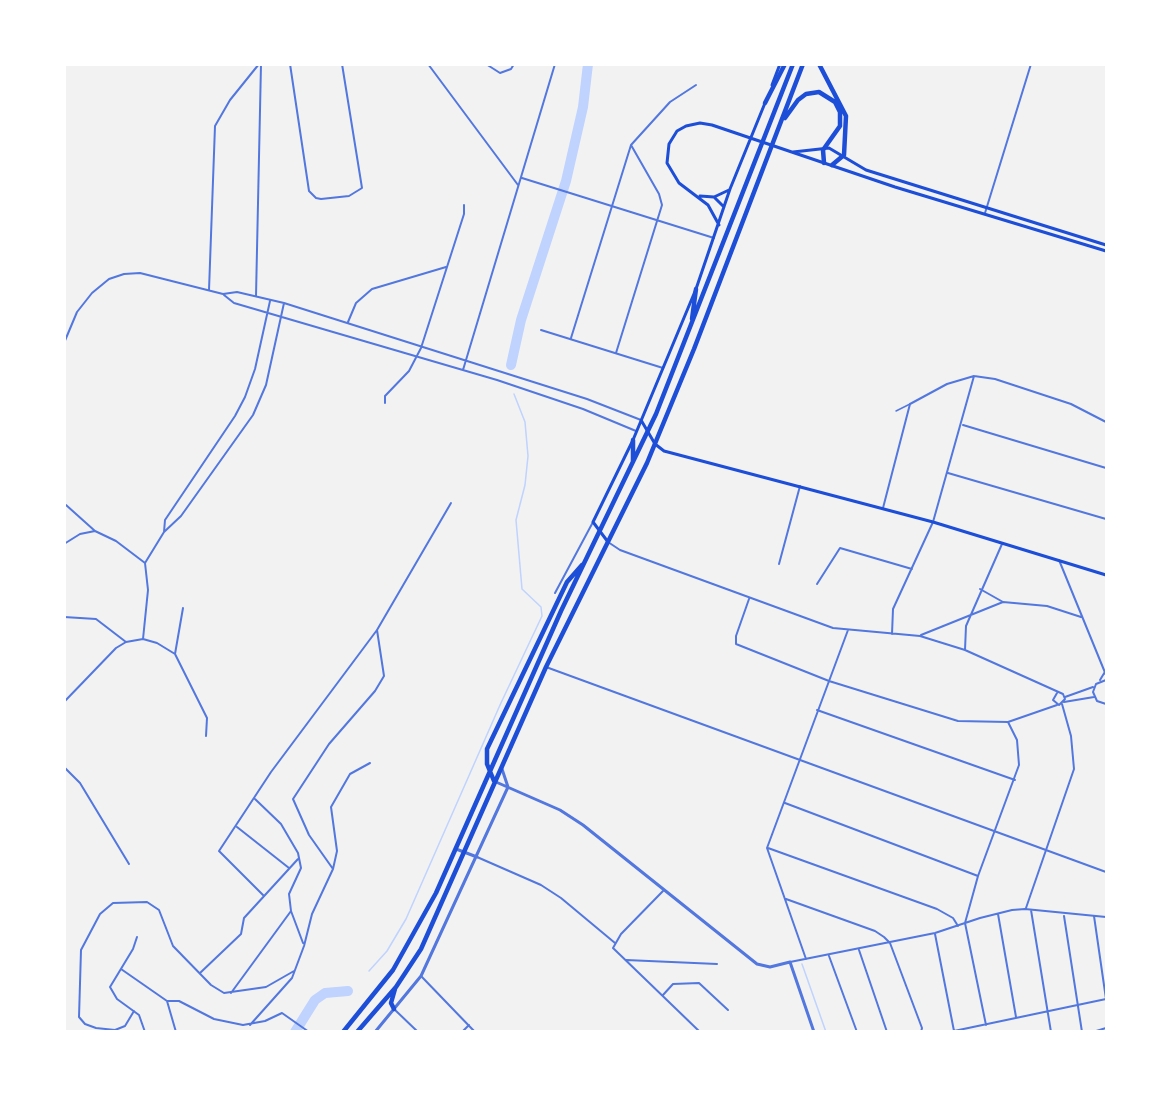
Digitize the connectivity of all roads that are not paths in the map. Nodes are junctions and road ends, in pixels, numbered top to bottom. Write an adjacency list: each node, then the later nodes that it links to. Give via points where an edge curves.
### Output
1 (260, 64): 42 (street, via 230,100 215,126); 44 (street)
2 (290, 64): 3 (street, via 309,191 321,199 349,196 362,188)
3 (342, 64)
4 (428, 64): 24 (street)
5 (486, 64): 6 (street, via 494,71 506,72)
6 (514, 64)
7 (555, 64): 23 (street)
8 (780, 64): 15 (main road)
9 (785, 64): 15 (highway)
10 (793, 64): 52 (highway)
11 (803, 64): 16 (highway)
12 (819, 64): 20 (highway, via 844,108)
13 (1031, 64): 31 (street)
14 (696, 85): 17 (street, via 670,102)
15 (765, 103): 25 (main road)
16 (780, 126): 18 (highway, via 803,95 825,94 838,107 841,120 838,132); 76 (highway)
17 (631, 145): 29 (street); 33 (street, via 659,194 662,205)
18 (825, 148): 19 (main road); 20 (main road); 21 (highway)
19 (789, 151): 21 (main road); 26 (main road, via 705,124 691,124 677,131 666,158 674,177)
20 (844, 155): 22 (highway); 31 (main road, via 866,170)
21 (824, 163): 22 (main road)
22 (831, 165): 32 (main road)
23 (521, 177): 24 (street); 29 (street)
24 (518, 185): 57 (street)
25 (730, 189): 27 (main road); 30 (main road)
26 (700, 196): 27 (main road); 35 (main road)
27 (714, 197): 30 (main road)
28 (465, 205): 40 (street)
29 (611, 206): 33 (street); 51 (street)
30 (724, 207): 35 (main road)
31 (986, 207): 32 (street); 34 (main road)
32 (985, 214): 36 (main road)
33 (656, 220): 37 (street); 55 (street)
34 (1032, 222): 36 (main road); 38 (main road)
35 (719, 225): 37 (main road)
36 (1031, 228): 39 (main road)
37 (714, 238): 41 (main road)
38 (1107, 245)
39 (1107, 251)
40 (446, 267): 49 (street, via 372,289 356,303); 54 (street)
41 (696, 289): 52 (highway); 58 (main road)
42 (209, 290): 43 (street); 53 (street, via 140,273 109,279 84,301)
43 (224, 294): 44 (street); 47 (street, via 234,303)
44 (256, 296): 45 (street)
45 (270, 300): 46 (street); 47 (street)
46 (284, 303): 48 (street); 49 (street)
47 (267, 311): 48 (street); 90 (street, via 255,369 244,397 165,520)
48 (281, 315): 56 (street); 90 (street, via 266,385 254,415 181,516)
49 (348, 322): 54 (street)
50 (541, 330): 51 (street)
51 (572, 338): 55 (street)
52 (686, 340): 74 (highway)
53 (64, 343)
54 (421, 348): 56 (street); 57 (street)
55 (616, 353): 58 (street)
56 (417, 356): 59 (street); 66 (street, via 403,378 388,391)
57 (466, 362): 59 (street); 60 (street)
58 (663, 368): 70 (main road)
59 (463, 370): 62 (street)
60 (500, 373): 62 (street); 63 (street)
61 (974, 376): 67 (street, via 947,384); 71 (street, via 1071,404); 72 (street)
62 (497, 380): 64 (street)
63 (542, 386): 64 (street); 65 (street)
64 (540, 394): 68 (street)
65 (587, 399): 68 (street); 70 (street)
66 (385, 403)
67 (910, 404): 69 (lane); 85 (street)
68 (584, 409): 73 (street)
69 (896, 411)
70 (641, 420): 73 (main road); 74 (main road)
71 (1107, 422)
72 (961, 424): 80 (street); 81 (street)
73 (636, 431): 75 (main road)
74 (648, 432): 76 (main road); 79 (highway)
75 (633, 440): 79 (highway); 87 (main road)
76 (655, 444): 77 (main road); 78 (highway)
77 (662, 450): 78 (main road); 82 (main road)
78 (651, 454): 92 (highway)
79 (633, 465): 91 (highway)
80 (1107, 468)
81 (947, 473): 86 (street); 88 (street)
82 (800, 486): 85 (main road); 98 (street)
83 (452, 503): 110 (street)
84 (66, 505): 89 (street)
85 (883, 508): 88 (main road)
86 (1107, 519)
87 (593, 522): 91 (main road); 103 (street)
88 (933, 522): 93 (main road); 99 (street)
89 (95, 531): 94 (street, via 80,534); 97 (street)
90 (164, 532): 97 (street)
91 (600, 532): 92 (main road); 96 (highway)
92 (608, 542): 104 (street, via 620,550); 118 (highway)
93 (1002, 543): 95 (main road); 102 (street)
94 (64, 544)
95 (1059, 560): 100 (main road); 109 (street)
96 (586, 561): 138 (highway); 138 (highway, via 567,582 487,749)
97 (146, 563): 114 (street, via 148,590)
98 (779, 564)
99 (912, 569): 101 (street, via 843,548 837,550); 112 (street, via 893,609)
100 (1107, 575)
101 (817, 584)
102 (980, 589): 105 (street); 107 (street)
103 (555, 593)
104 (749, 598): 111 (street); 121 (street, via 736,644)
105 (1003, 602): 107 (street); 109 (street, via 1047,606)
106 (183, 608): 117 (street)
107 (970, 616): 113 (street); 116 (street)
108 (64, 617): 115 (street, via 96,619)
109 (1081, 617): 119 (street)
110 (377, 630): 142 (street); 154 (street, via 384,676 329,744 293,799 309,835)
111 (848, 630): 112 (street); 121 (street)
112 (892, 634): 113 (street)
113 (920, 636): 116 (street)
114 (143, 639): 115 (street); 117 (street)
115 (126, 642): 127 (street)
116 (965, 650): 124 (street)
117 (175, 654): 133 (street, via 207,718)
118 (546, 667): 134 (street); 136 (highway)
119 (1106, 672): 122 (street)
120 (1107, 680): 122 (street)
121 (829, 681): 131 (street); 132 (street, via 949,719)
122 (1099, 681): 123 (street)
123 (1094, 687): 125 (street); 126 (street)
124 (1057, 693): 125 (street); 130 (street, via 1053,697)
125 (1065, 697): 128 (street)
126 (1094, 697): 128 (street); 129 (street)
127 (64, 702)
128 (1063, 703): 130 (street); 148 (street, via 1074,769)
129 (1106, 704)
130 (1057, 705): 132 (street)
131 (817, 710): 134 (street); 139 (street)
132 (1008, 722): 139 (street, via 1020,752)
133 (206, 736)
134 (801, 759): 143 (street); 145 (street)
135 (370, 764): 154 (street, via 350,774 331,807 337,851)
136 (501, 764): 140 (highway); 141 (street)
137 (64, 767): 152 (street, via 80,783)
138 (489, 772): 140 (highway); 147 (highway)
139 (1015, 780): 145 (street)
140 (494, 782): 141 (street); 149 (highway)
141 (508, 787): 150 (street); 157 (street, via 564,812)
142 (255, 798): 144 (street); 151 (street, via 287,832)
143 (784, 802): 146 (street); 156 (street)
144 (236, 826): 153 (street); 158 (street, via 219,851)
145 (996, 831): 148 (street); 156 (street)
146 (767, 848): 159 (street); 168 (street, via 937,909 953,918)
147 (455, 849): 149 (street); 202 (highway, via 412,939 393,970)
148 (1046, 851): 155 (street); 160 (street)
149 (464, 852): 150 (street); 184 (highway, via 421,949)
150 (477, 857): 171 (street, via 541,885); 183 (street)
151 (298, 859): 153 (street); 162 (street, via 301,868 289,894)
152 (129, 864)
153 (289, 868): 158 (street)
154 (333, 869): 173 (street, via 312,914)
155 (1107, 872)
156 (978, 876): 167 (street)
157 (663, 891): 171 (street); 178 (street, via 757,964 770,967)
158 (264, 896): 182 (street, via 244,918 241,934)
159 (786, 899): 172 (street, via 875,931); 176 (street)
160 (1025, 909): 161 (street); 163 (street)
161 (1031, 910): 164 (street); 193 (street)
162 (291, 911): 173 (street); 185 (street)
163 (998, 913): 167 (street); 194 (street)
164 (1063, 914): 165 (street); 189 (street)
165 (1094, 916): 166 (street); 187 (street)
166 (1107, 917)
167 (965, 923): 168 (street); 197 (street)
168 (958, 926): 169 (street)
169 (935, 933): 172 (street); 213 (street)
170 (137, 937): 180 (street)
171 (615, 943): 177 (street, via 613,948)
172 (890, 943): 174 (street); 212 (street)
173 (304, 946): 181 (street)
174 (859, 950): 175 (street); 211 (street)
175 (829, 956): 176 (street); 210 (street)
176 (806, 959): 178 (street)
177 (626, 960): 179 (street); 186 (street)
178 (790, 962): 209 (street)
179 (717, 964)
180 (121, 969): 188 (street); 192 (street, via 110,987 117,999)
181 (294, 971): 185 (street, via 266,987); 195 (street, via 290,982)
182 (200, 973): 185 (street, via 216,989); 192 (street, via 173,946 159,910 147,902 107,906 81,950 80,1017 96,1028 116,1030 125,1026)
183 (421, 976): 190 (street); 196 (street)
184 (396, 987): 190 (highway, via 391,1003); 203 (highway)
185 (231, 993)
186 (663, 995): 191 (street, via 673,984 699,983); 208 (street)
187 (1106, 999): 189 (street)
188 (167, 1001): 195 (street, via 192,1005 220,1020); 201 (street)
189 (1077, 1006): 193 (street); 215 (street)
190 (394, 1009): 204 (street); 205 (street)
191 (728, 1010)
192 (134, 1011): 200 (street)
193 (1048, 1012): 194 (street); 214 (street)
194 (1016, 1017): 197 (street)
195 (249, 1025): 199 (street, via 282,1013)
196 (468, 1025): 206 (street); 207 (street)
197 (986, 1025): 213 (street)
198 (1107, 1028): 216 (street)
199 (309, 1031)
200 (145, 1032)
201 (176, 1032)
202 (343, 1032)
203 (357, 1032)
204 (375, 1032)
205 (418, 1032)
206 (462, 1032)
207 (475, 1032)
208 (700, 1032)
209 (814, 1032)
210 (857, 1032)
211 (887, 1032)
212 (921, 1032)
213 (954, 1032)
214 (1051, 1032)
215 (1082, 1032)
216 (1093, 1032)

